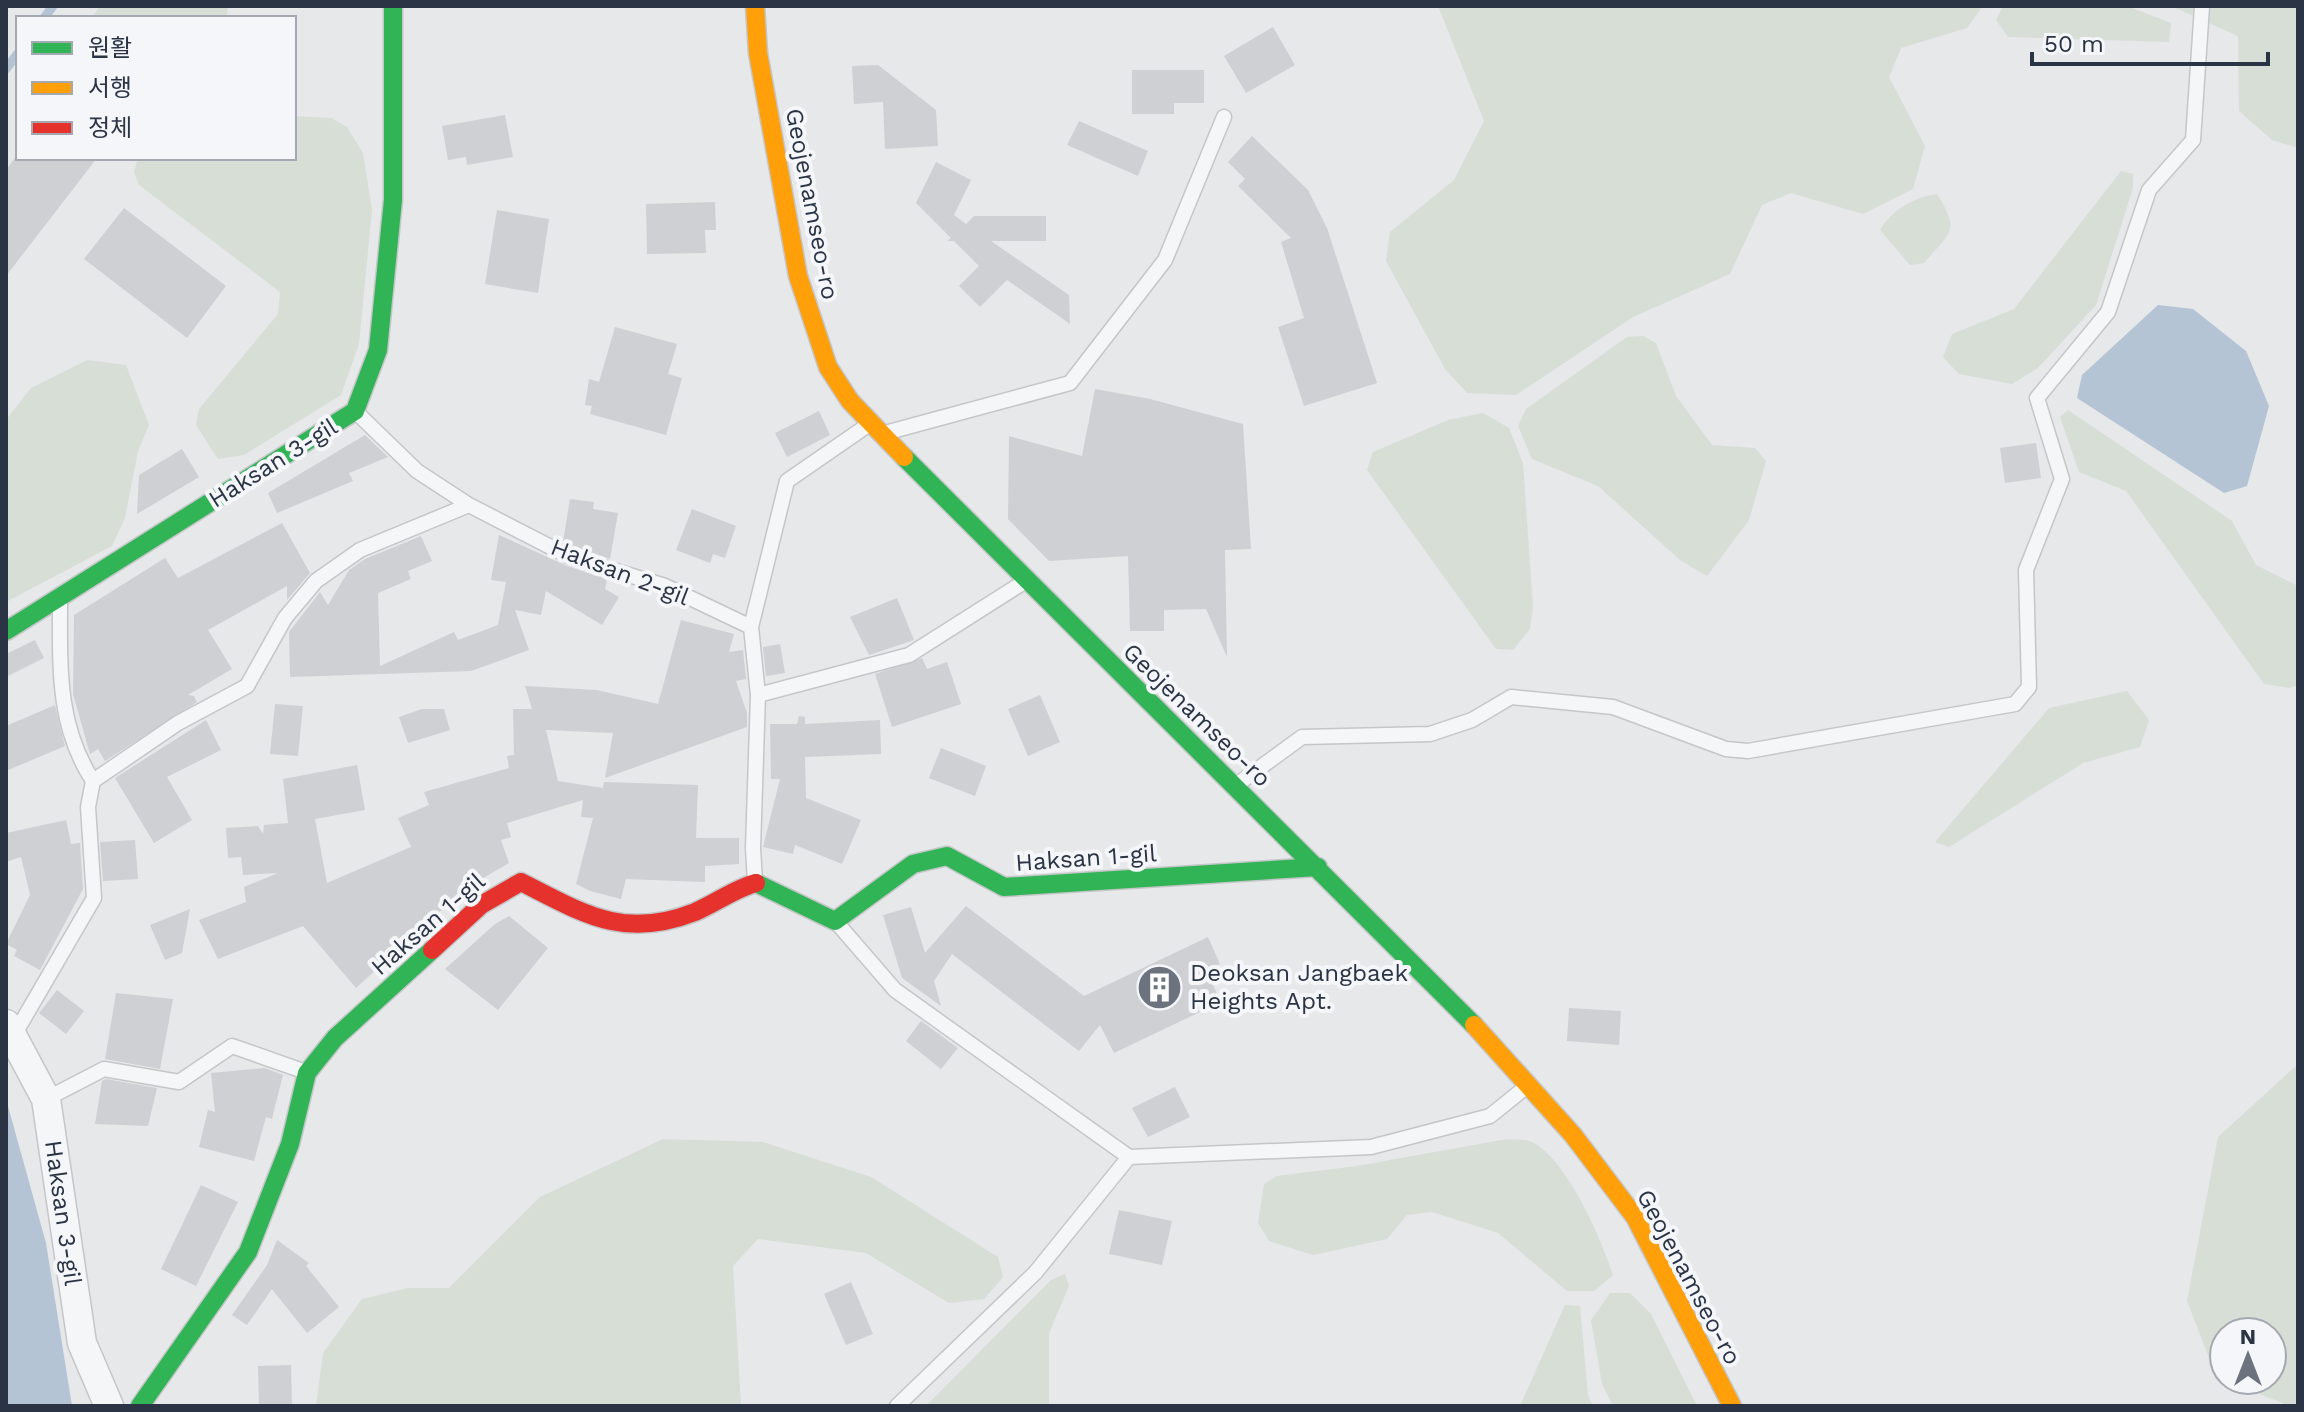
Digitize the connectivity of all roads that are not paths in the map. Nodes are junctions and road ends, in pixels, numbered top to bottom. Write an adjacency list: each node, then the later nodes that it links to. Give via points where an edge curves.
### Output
1 (393, 6): 5 (street, Haksan 3-gil, via 393,200 378,350)
2 (755, 6): 6 (street, Geojenamseo-ro, via 798,276 812,326 828,367)
3 (2202, 6): 14 (lane, via 2193,140 2149,190 2108,312 2037,398 2062,479 2026,570 2029,687 2015,704 1748,751 1726,749 1613,707 1511,697 1472,720 1430,734 1302,737)
4 (1224, 117): 6 (lane, via 1165,260 1070,383)
5 (355, 411): 7 (lane, Haksan 2-gil, via 417,471); 9 (street, Haksan 3-gil)
6 (876, 428): 8 (street, Geojenamseo-ro); 10 (lane, via 787,481)
7 (469, 505): 10 (lane, Haksan 2-gil, via 570,557 665,586); 13 (lane, via 360,550 316,581 285,618 247,686 178,723)
8 (1025, 581): 12 (lane, via 909,655); 14 (street, Geojenamseo-ro)
9 (60, 600): 11 (street, Haksan 3-gil); 13 (lane, via 61,703 79,760)
10 (751, 627): 12 (lane)
11 (6, 631)
12 (758, 695): 16 (lane)
13 (93, 781): 18 (lane, via 88,807 94,898)
14 (1235, 786): 15 (street, Geojenamseo-ro)
15 (1318, 867): 17 (street, Haksan 1-gil, via 1004,887 947,856 913,864); 20 (street, Geojenamseo-ro)
16 (755, 882): 17 (street); 19 (street, Haksan 1-gil, via 688,917 629,926 604,921 521,882 504,889 335,1038)
17 (835, 921): 22 (lane, via 895,990)
18 (10, 1030): 21 (street, Haksan 3-gil)
19 (307, 1073): 21 (lane, via 232,1046 179,1082 104,1069); 24 (street, Haksan 1-gil, via 290,1144 248,1252)
20 (1530, 1084): 22 (lane, via 1490,1116 1371,1147); 26 (street, Geojenamseo-ro, via 1635,1217)
21 (46, 1099): 23 (street, Haksan 3-gil, via 82,1343)
22 (1129, 1157): 25 (lane, via 1035,1273)
23 (109, 1406)
24 (140, 1406)
25 (897, 1406)
26 (1732, 1406)

